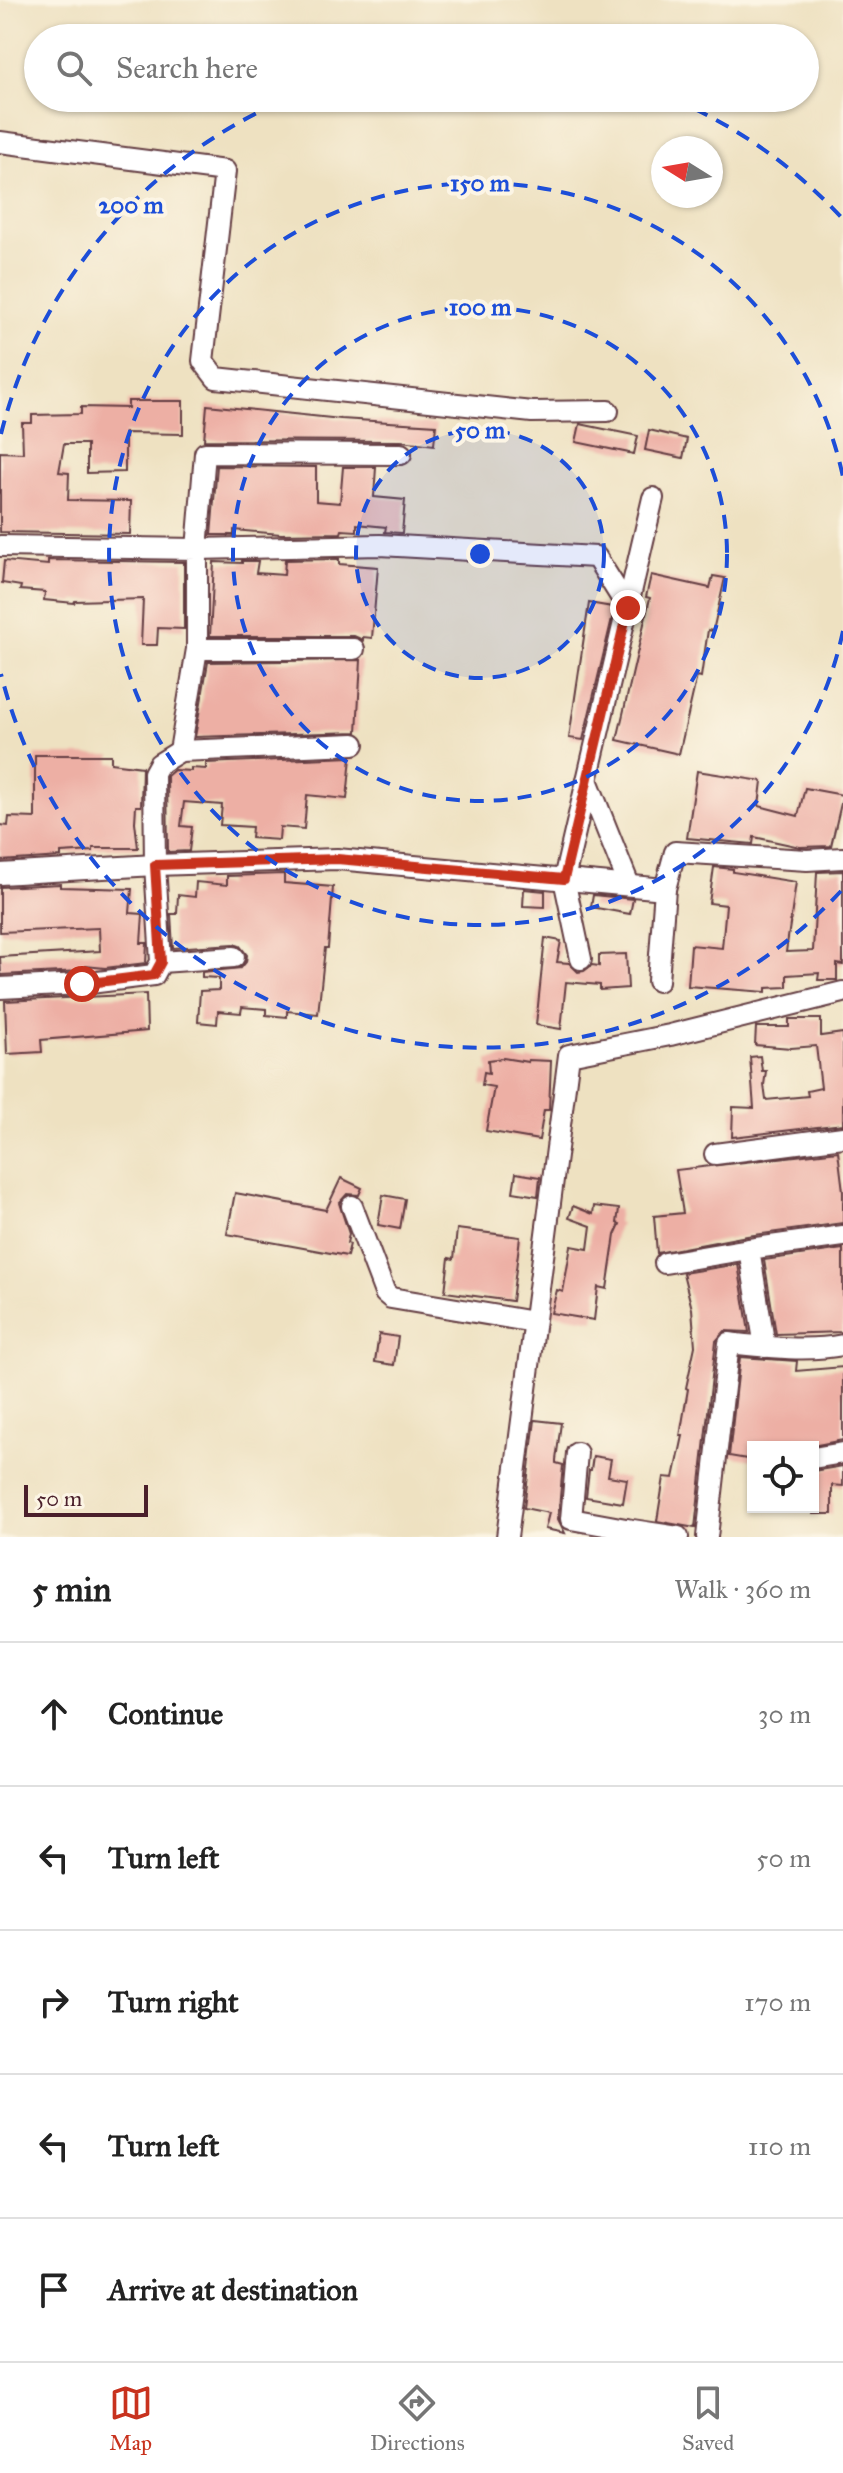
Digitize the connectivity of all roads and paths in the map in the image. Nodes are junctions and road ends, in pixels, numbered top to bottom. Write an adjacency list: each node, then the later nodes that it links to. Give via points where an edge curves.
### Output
1 (0, 142): 2 (street, via 225,171 203,361 216,378 532,412)
2 (608, 411)
3 (401, 454): 6 (street, via 205,453)
4 (653, 498): 7 (street)
5 (0, 546): 6 (street)
6 (197, 549): 7 (street, via 380,545 596,557); 8 (street)
7 (628, 608): 12 (street)
8 (197, 649): 9 (street); 11 (street)
9 (354, 649)
10 (354, 744): 11 (street)
11 (180, 751): 14 (street, via 154,773)
12 (587, 780): 16 (street); 17 (street)
13 (843, 858): 18 (street, via 675,852)
14 (155, 865): 15 (street); 16 (street, via 337,859); 21 (street)
15 (0, 874)
16 (564, 879): 17 (street); 20 (street)
17 (629, 885): 18 (street)
18 (665, 889): 22 (street)
19 (234, 957): 21 (street)
20 (581, 959)
21 (161, 962): 23 (street, via 154,975 136,978)
22 (658, 981)
23 (0, 988)
24 (843, 992): 31 (street, via 569,1055)
25 (843, 1137): 26 (street)
26 (715, 1154)
27 (352, 1206): 31 (street, via 391,1298)
28 (843, 1236): 29 (street)
29 (749, 1249): 30 (street); 33 (street)
30 (665, 1263)
31 (534, 1322): 38 (street)
32 (843, 1345): 33 (street)
33 (765, 1347): 40 (street, via 729,1343)
34 (577, 1453): 37 (street, via 571,1519)
35 (843, 1453): 36 (street)
36 (819, 1457)
37 (626, 1533): 39 (street)
38 (507, 1537)
39 (678, 1537)
40 (707, 1537)

